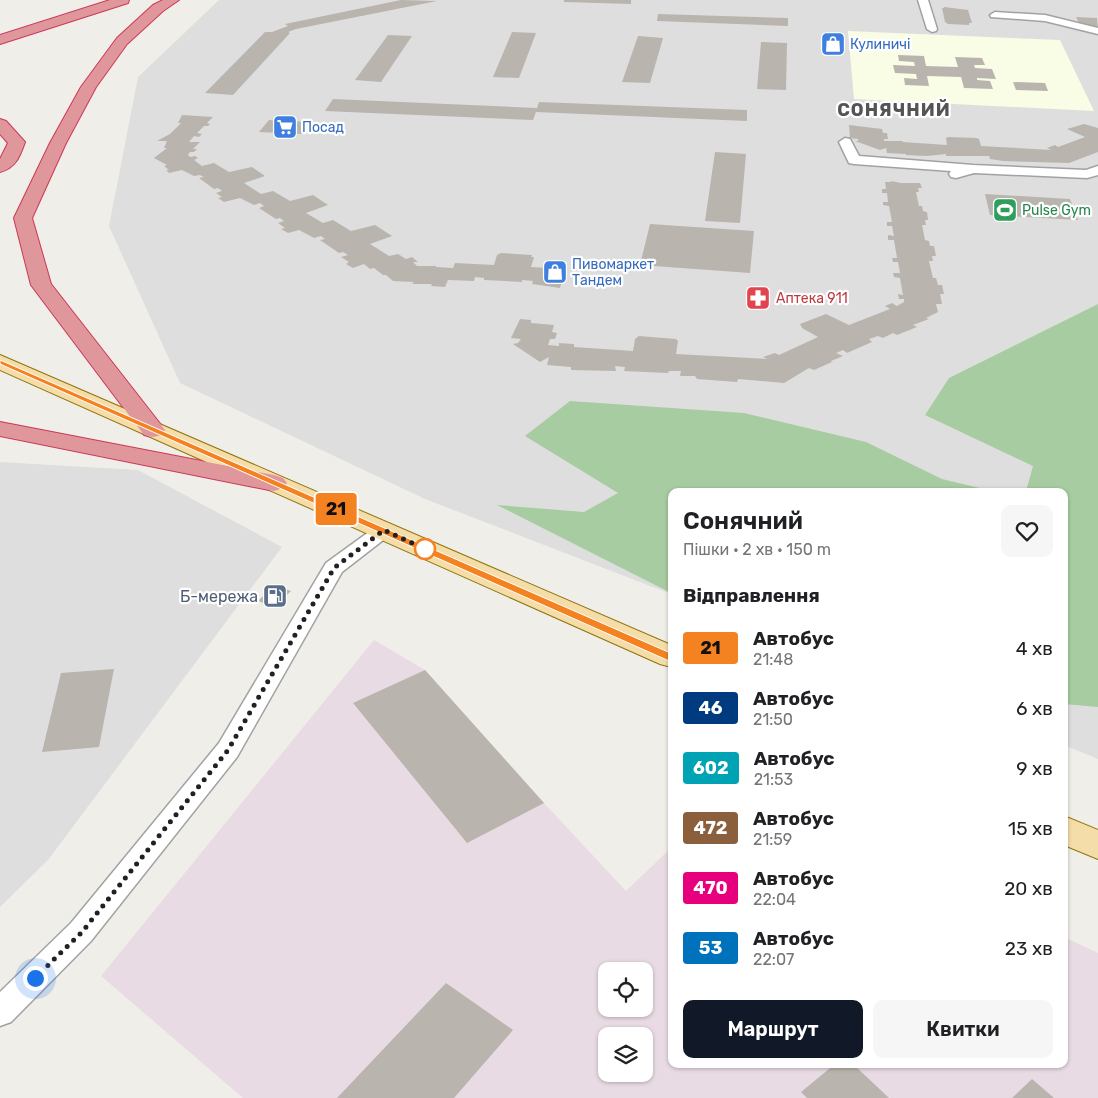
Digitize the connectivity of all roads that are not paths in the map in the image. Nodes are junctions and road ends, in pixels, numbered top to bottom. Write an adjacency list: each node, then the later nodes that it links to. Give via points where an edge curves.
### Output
1 (123, 0): 5 (highway)
2 (173, 0): 18 (highway, via 158,8 122,41 89,87 23,218 41,285)
3 (923, 0): 6 (street)
4 (995, 15): 7 (street, via 1044,18)
5 (38, 28): 8 (highway); 9 (highway)
6 (932, 30)
7 (1098, 31)
8 (0, 34)
9 (0, 40)
10 (0, 124): 12 (highway, via 17,142 10,160)
11 (845, 142): 13 (street, via 854,160)
12 (0, 167)
13 (973, 169): 14 (street, via 1087,174); 15 (street)
14 (1098, 170)
15 (956, 174)
16 (0, 362): 18 (main road)
17 (0, 429): 19 (highway)
18 (153, 430): 19 (main road)
19 (274, 482): 20 (main road)
20 (384, 530): 21 (main road); 24 (street, via 334,568 228,750 82,932)
21 (668, 657)
22 (1068, 832): 23 (main road)
23 (1098, 845)
24 (0, 1012)

